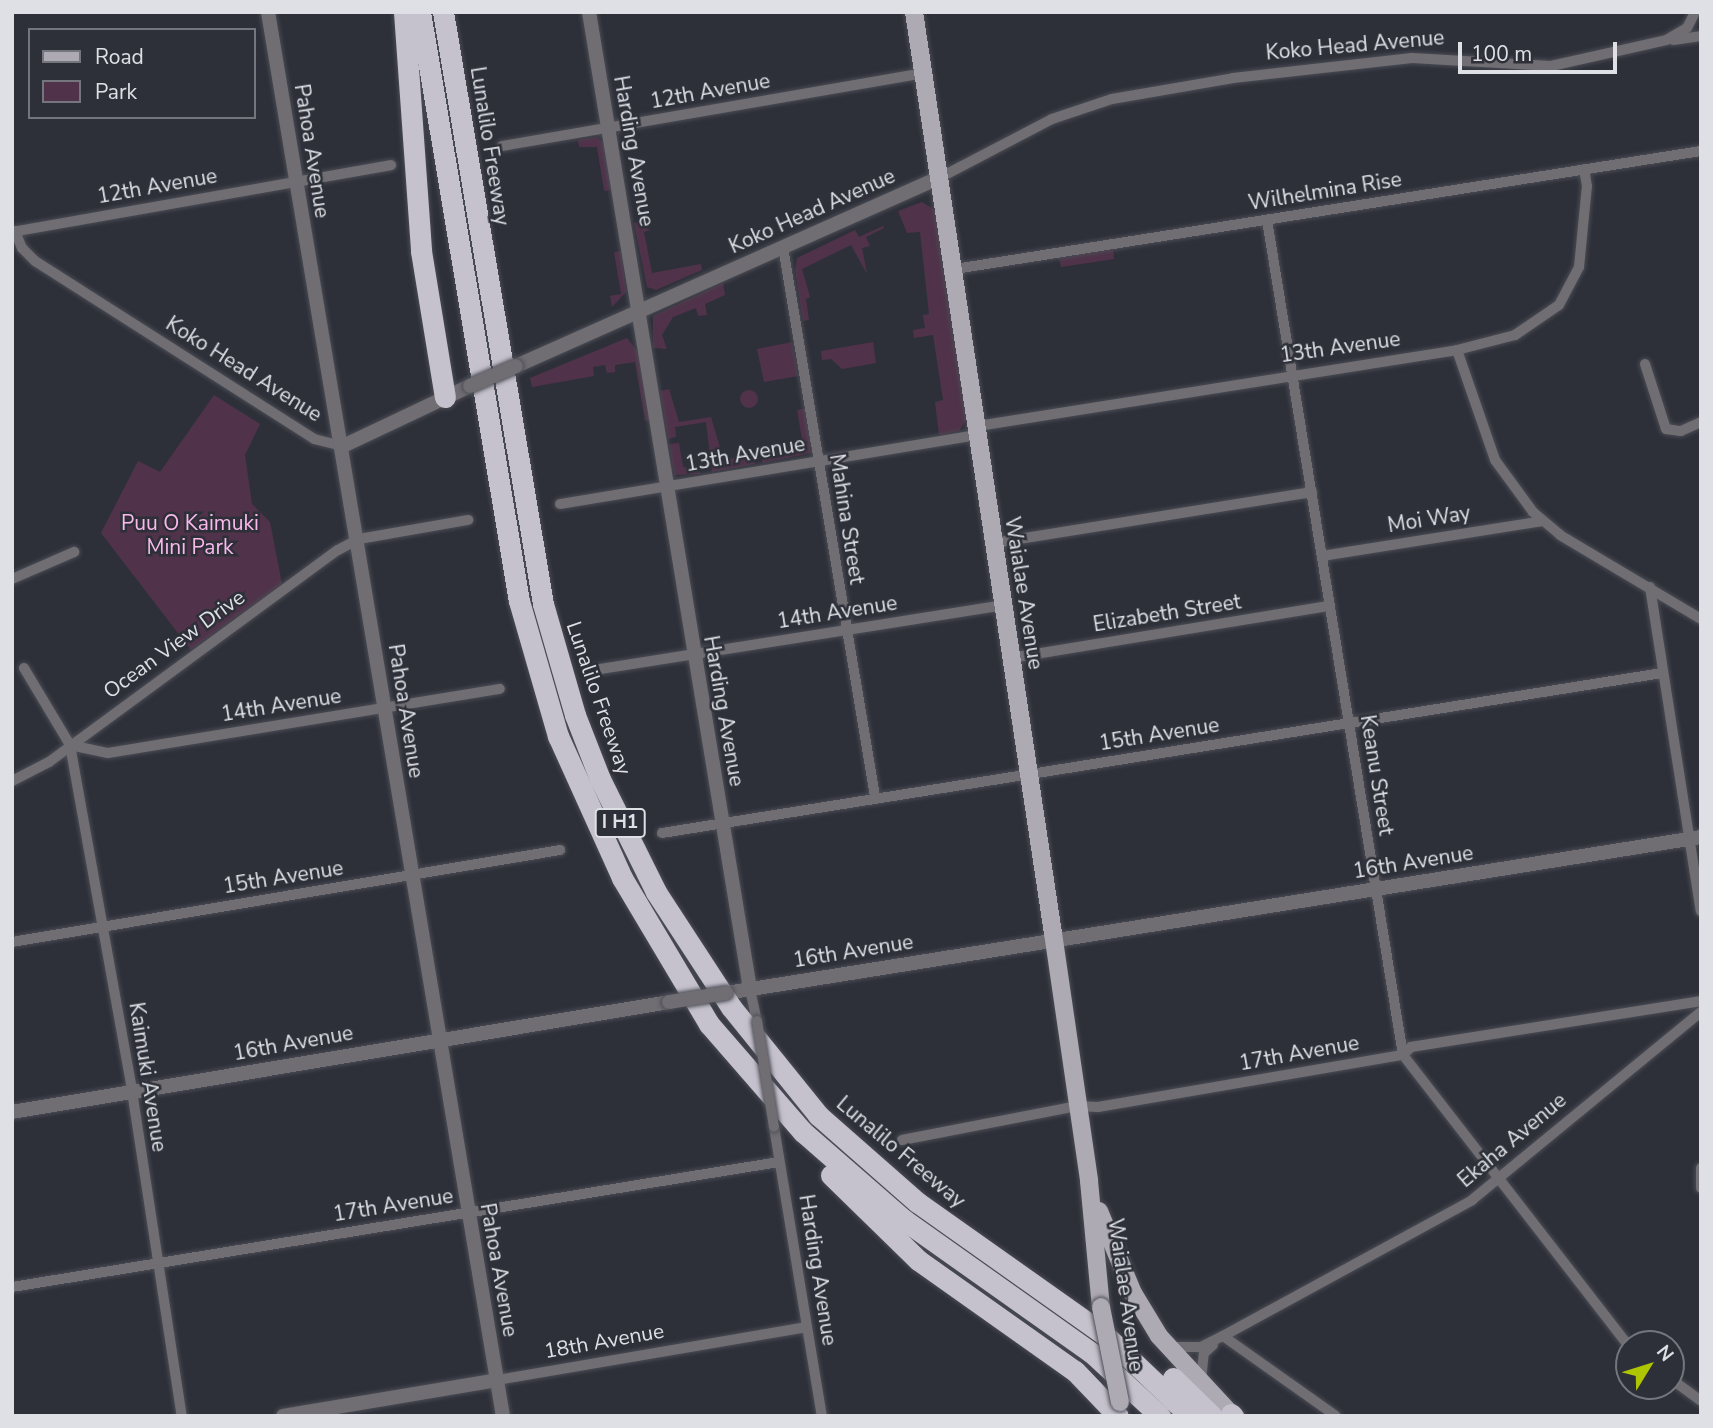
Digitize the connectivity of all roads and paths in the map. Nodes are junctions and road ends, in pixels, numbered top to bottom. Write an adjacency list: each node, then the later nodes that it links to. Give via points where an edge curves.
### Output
1 (268, 12): 17 (street, Pahoa Avenue)
2 (404, 12): 26 (highway, via 421,251)
3 (420, 12): 71 (highway, I H1, via 513,572 541,683 572,772 622,878)
4 (443, 12): 84 (highway, Lunalilo Freeway / I H1, via 543,604 575,715 600,779 656,892 690,948 798,1091 865,1160)
5 (589, 12): 11 (street, Harding Avenue)
6 (915, 12): 10 (main road, Waialae Avenue)
7 (1694, 15): 8 (street); 9 (street, Koko Head Avenue, via 1680,34)
8 (1701, 35): 9 (street)
9 (1656, 43): 16 (street, Koko Head Avenue, via 1551,65 1412,58 1161,89 1071,111)
10 (924, 73): 11 (street, 12th Avenue); 16 (main road, Waialae Avenue)
11 (609, 129): 12 (street, 12th Avenue); 22 (street, Harding Avenue)
12 (502, 146)
13 (1701, 151): 15 (street, Wilhelmina Rise)
14 (391, 165): 17 (street, 12th Avenue)
15 (1584, 169): 18 (street, Wilhelmina Rise); 23 (street, 13th Avenue, via 1579,267 1559,305 1515,335)
16 (941, 177): 20 (street, Koko Head Avenue); 21 (main road, Waialae Avenue)
17 (295, 181): 19 (street, 12th Avenue); 29 (street, Pahoa Avenue)
18 (1267, 219): 21 (street, Wilhelmina Rise); 25 (street, Keanu Street)
19 (14, 232): 29 (street, Koko Head Avenue, via 35,261 314,439)
20 (783, 247): 22 (street, Koko Head Avenue); 30 (street, Mahina Street)
21 (955, 269): 28 (main road, Waialae Avenue)
22 (636, 312): 26 (street, Koko Head Avenue, bridge); 31 (street, Harding Avenue)
23 (1457, 350): 25 (street, 13th Avenue); 35 (street, via 1495,460)
24 (1645, 363): 27 (street, via 1666,429 1681,431)
25 (1292, 373): 28 (street, 13th Avenue); 32 (street, Keanu Street)
26 (445, 397): 29 (street, Koko Head Avenue)
27 (1701, 422)
28 (979, 430): 30 (street, 13th Avenue); 37 (main road, Waialae Avenue)
29 (343, 446): 36 (street, Pahoa Avenue)
30 (818, 460): 31 (street, 13th Avenue); 45 (street, Mahina Street)
31 (665, 488): 33 (street, 13th Avenue); 46 (street, Harding Avenue)
32 (1312, 492): 37 (street); 39 (street, Keanu Street)
33 (559, 505)
34 (468, 520): 36 (street)
35 (1542, 521): 39 (street, Moi Way); 41 (street)
36 (359, 538): 52 (street, Pahoa Avenue); 54 (street, Ocean View Drive, via 306,571)
37 (994, 543): 42 (main road, Waialae Avenue)
38 (74, 552): 40 (street)
39 (1322, 556): 43 (street, Keanu Street)
40 (12, 579)
41 (1650, 587): 44 (street); 50 (street)
42 (1003, 605): 45 (street, 14th Avenue); 47 (main road, Waialae Avenue)
43 (1330, 606): 47 (street, Elizabeth Street); 53 (street, Keanu Street)
44 (1701, 619)
45 (846, 629): 46 (street, 14th Avenue); 57 (street, Mahina Street)
46 (694, 656): 49 (street, 14th Avenue); 58 (street, Harding Avenue)
47 (1011, 657): 55 (main road, Waialae Avenue)
48 (24, 668): 54 (street, Kaimuki Avenue)
49 (594, 670)
50 (1662, 673): 53 (street, 15th Avenue); 60 (street)
51 (500, 689): 52 (street, 14th Avenue)
52 (384, 708): 54 (street, 14th Avenue, via 108,753); 62 (street, Pahoa Avenue)
53 (1349, 724): 55 (street, 15th Avenue); 63 (street, Keanu Street)
54 (69, 745): 56 (street, Ocean View Drive); 65 (street, Kaimuki Avenue)
55 (1029, 773): 57 (street, 15th Avenue); 66 (main road, Waialae Avenue)
56 (12, 781)
57 (875, 796): 58 (street, 15th Avenue)
58 (722, 823): 59 (street, 15th Avenue); 68 (street, Harding Avenue)
59 (662, 833)
60 (1695, 838): 63 (street, 16th Avenue); 64 (street)
61 (560, 850): 62 (street, 15th Avenue)
62 (412, 875): 65 (street, 15th Avenue); 72 (street, Pahoa Avenue)
63 (1376, 889): 66 (street, 16th Avenue); 73 (street, Keanu Street)
64 (1701, 911)
65 (103, 926): 67 (street, 15th Avenue); 74 (street, Kaimuki Avenue)
66 (1054, 940): 68 (street, 16th Avenue); 75 (main road, Waialae Avenue)
67 (12, 942)
68 (750, 989): 72 (street, 16th Avenue, bridge); 78 (street, Harding Avenue, bridge)
69 (1701, 1001): 73 (street, 17th Avenue, via 1411,1047)
70 (1701, 1012): 80 (street, Ekaha Avenue)
71 (709, 1024): 95 (highway, via 786,1125 863,1210 918,1260 1075,1371); 101 (highway, I H1, via 780,1108 851,1177 932,1241 1092,1353)
72 (440, 1039): 74 (street, 16th Avenue); 83 (street, Pahoa Avenue)
73 (1403, 1055): 75 (street, 17th Avenue, via 1098,1107); 80 (street, Keanu Street)
74 (132, 1091): 76 (street, 16th Avenue); 85 (street, Kaimuki Avenue)
75 (1077, 1106): 77 (street, 17th Avenue); 81 (main road, Waialae Avenue)
76 (12, 1112)
77 (902, 1140)
78 (779, 1162): 83 (street, 17th Avenue); 87 (street, Harding Avenue)
79 (1701, 1168): 82 (street)
80 (1495, 1178): 88 (street, Keanu Street); 89 (street, Ekaha Avenue, via 1490,1188 1472,1200)
81 (1088, 1181): 90 (main road, Waialae Avenue, via 1133,1293); 95 (main road, Waialae Avenue, bridge, via 1101,1307)
82 (1701, 1188)
83 (468, 1212): 85 (street, 17th Avenue); 91 (street, Pahoa Avenue)
84 (999, 1260): 96 (highway, via 1090,1308); 102 (highway, Lunalilo Freeway / I H1, via 1130,1355)
85 (158, 1264): 86 (street, 17th Avenue); 97 (street, Kaimuki Avenue)
86 (12, 1287)
87 (806, 1328): 91 (street, 18th Avenue); 100 (street, Harding Avenue)
88 (1616, 1330)
89 (1223, 1336): 90 (street, Ekaha Avenue, via 1201,1347); 92 (street, Ekaha Avenue, via 1204,1353); 103 (street)
90 (1168, 1346): 92 (main road, Waialae Avenue)
91 (497, 1380): 98 (street, 18th Avenue); 99 (street, Pahoa Avenue)
92 (1202, 1384): 96 (main road, Waialae Avenue)
93 (1685, 1389): 94 (street)
94 (1701, 1401)
95 (1123, 1412)
96 (1225, 1415)
97 (182, 1416)
98 (284, 1416)
99 (503, 1416)
100 (822, 1416)
101 (1160, 1416)
102 (1190, 1416)
103 (1336, 1416)

